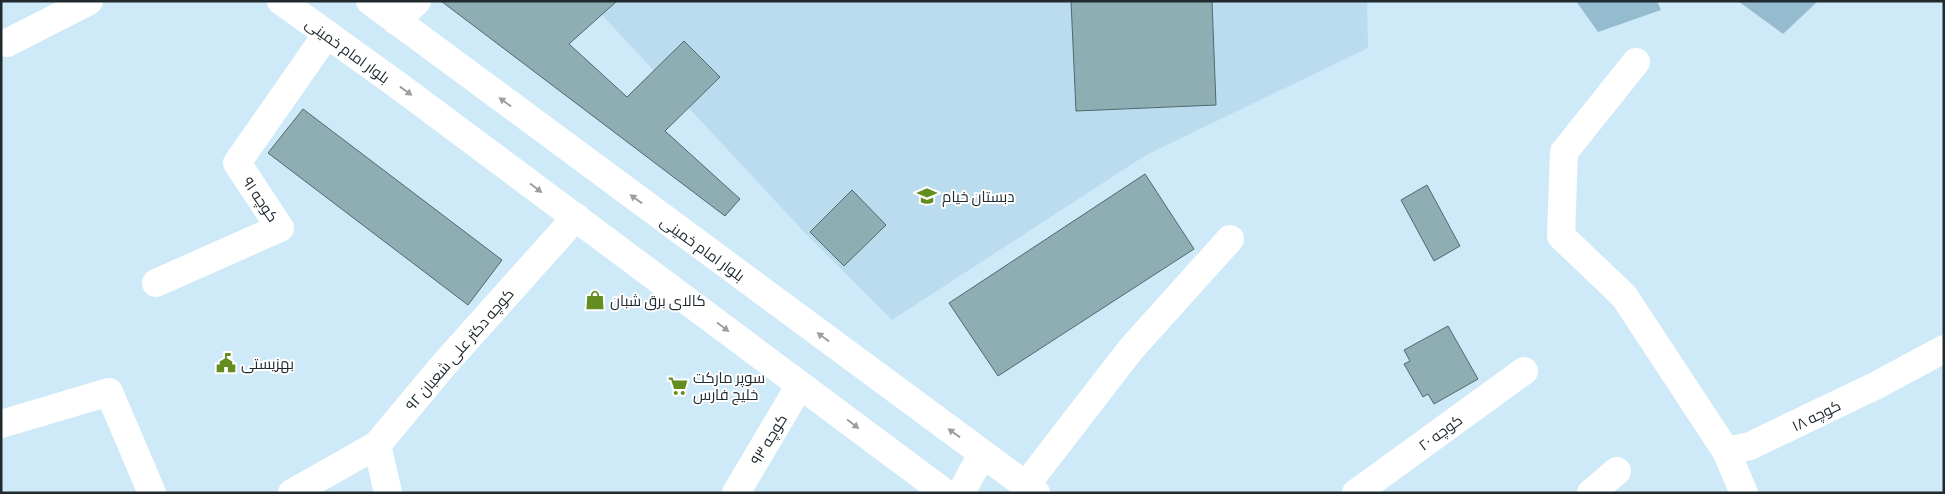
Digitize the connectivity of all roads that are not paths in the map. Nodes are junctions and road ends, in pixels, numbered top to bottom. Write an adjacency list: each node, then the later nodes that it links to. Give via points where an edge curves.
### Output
1 (89, 1): 7 (street)
2 (281, 1): 6 (street, بلوار امام خمینی)
3 (370, 1): 5 (street, بلوار امام خمینی)
4 (417, 1): 5 (street)
5 (396, 21): 18 (street, بلوار امام خمینی, one-way to 5)
6 (327, 34): 9 (street, بلوار امام خمینی, one-way to 9); 11 (street, کوچه ۹۱, via 237,163 280,228)
7 (7, 43)
8 (1636, 62): 17 (street, via 1564,152 1560,236 1624,296)
9 (576, 217): 14 (street, بلوار امام خمینی, one-way to 14); 16 (street, کوچه دکتر علی شعبان ۹۲)
10 (1230, 239): 20 (street, via 1131,349)
11 (156, 283)
12 (1944, 349): 17 (street, کوچه ۱۸, via 1750,446)
13 (1524, 371): 27 (street, کوچه ۲۰)
14 (800, 385): 24 (street, کوچه ۹۳); 25 (street, بلوار امام خمینی, one-way to 25)
15 (1, 424): 21 (street, via 109,392)
16 (376, 445): 22 (street); 23 (street)
17 (1726, 451): 29 (street)
18 (982, 454): 20 (street, بلوار امام خمینی); 26 (street)
19 (1617, 471): 28 (street)
20 (1031, 489)
21 (152, 493)
22 (292, 493)
23 (388, 493)
24 (736, 493)
25 (945, 493)
26 (961, 493)
27 (1356, 493)
28 (1591, 493)
29 (1744, 493)

